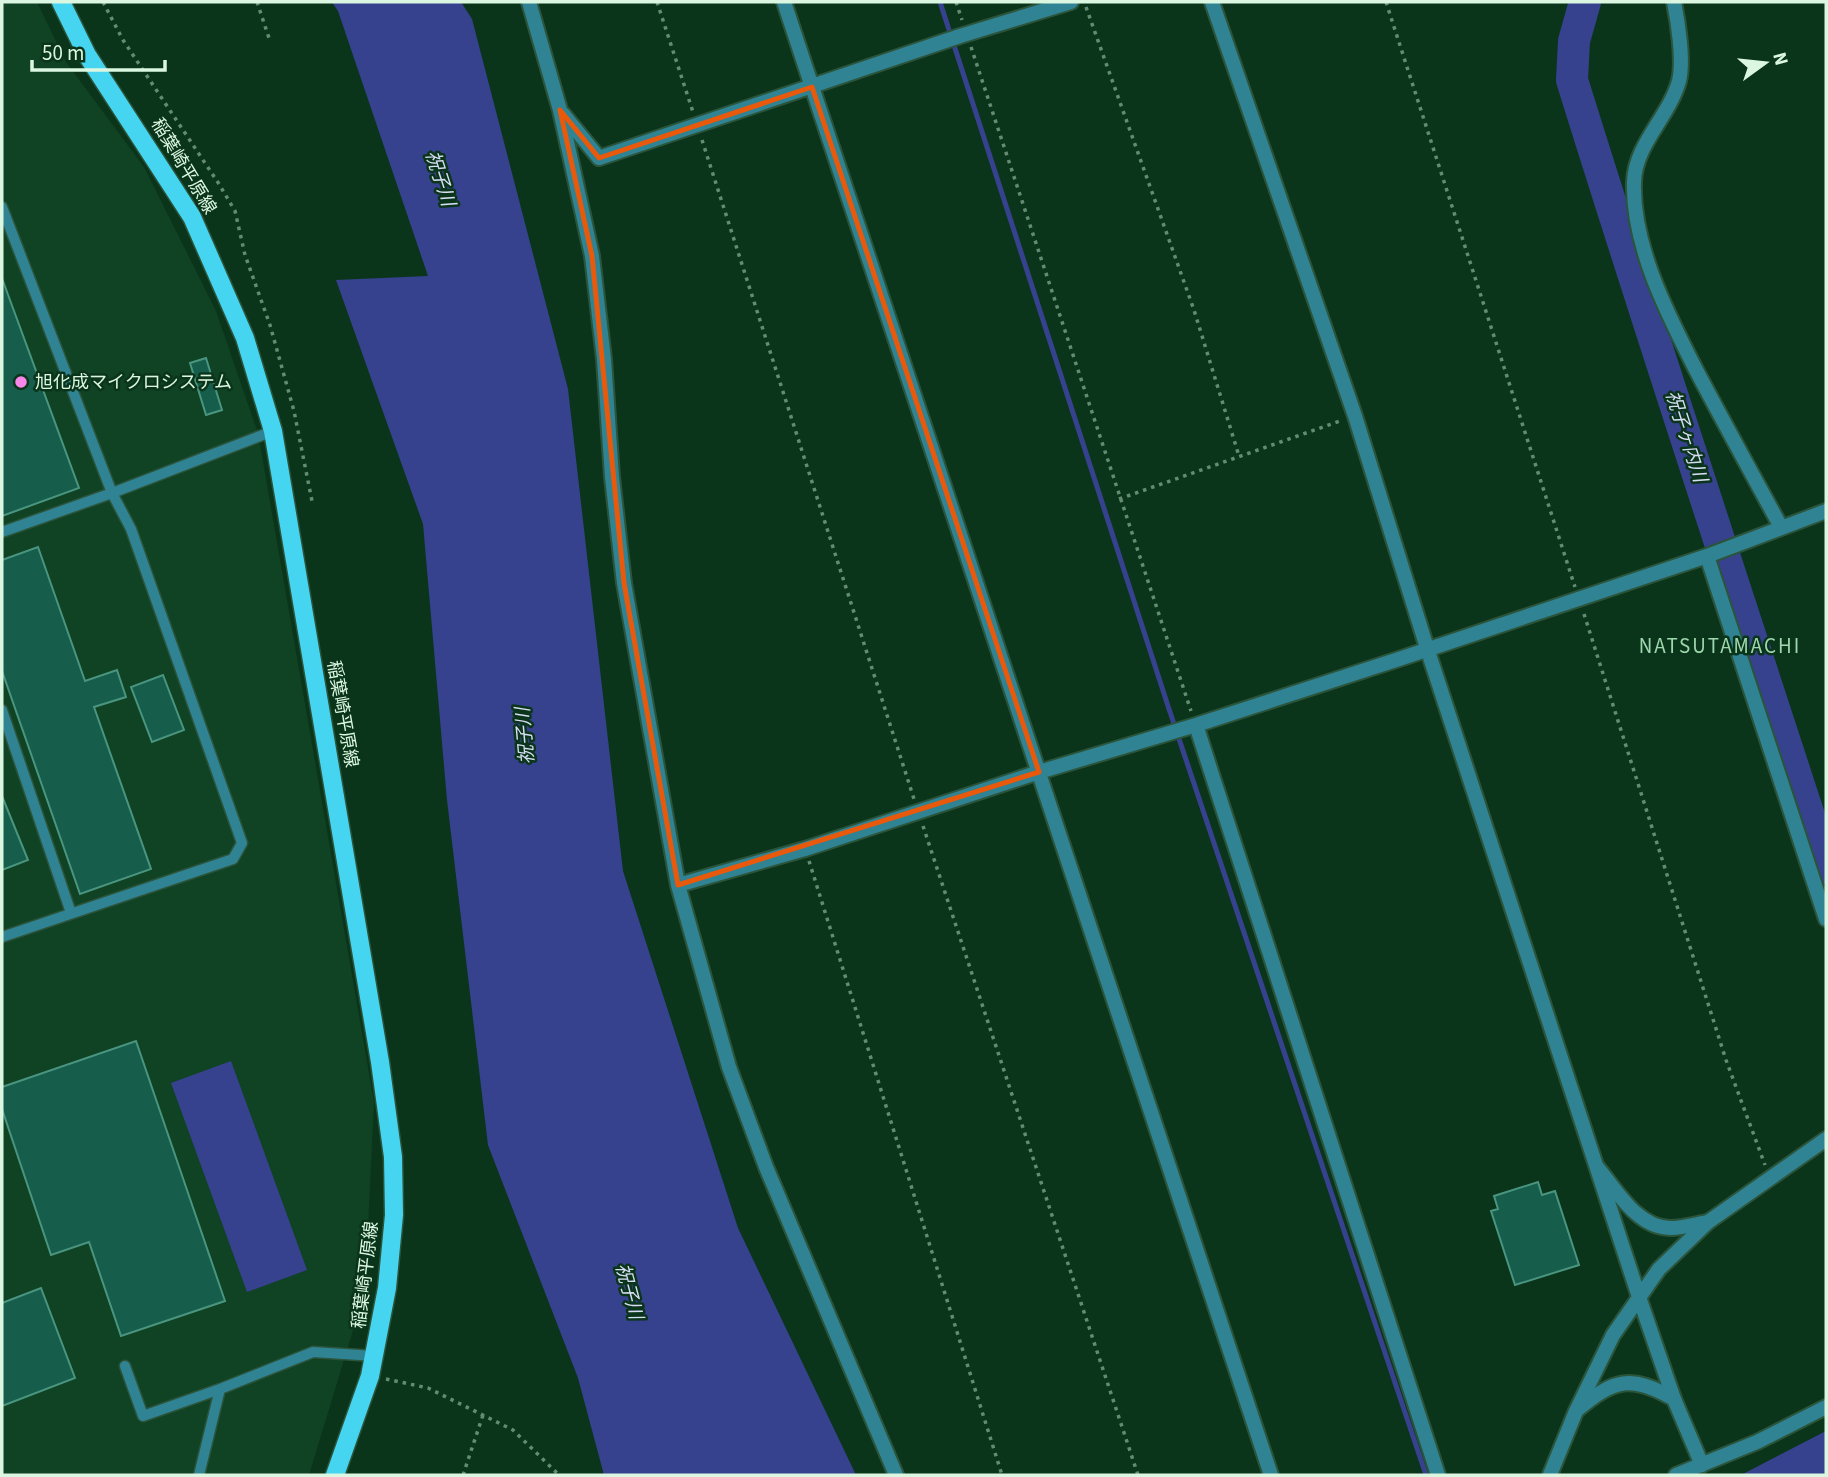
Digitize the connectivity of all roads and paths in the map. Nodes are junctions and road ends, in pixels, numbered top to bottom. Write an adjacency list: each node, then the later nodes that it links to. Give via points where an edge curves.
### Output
1 (61, 2): 19 (main road, 稲葉崎平原線, via 87,55 192,217 245,338)
2 (103, 2): 23 (path, via 235,211 294,411)
3 (257, 2): 13 (path)
4 (529, 2): 15 (street)
5 (657, 2): 16 (path)
6 (784, 2): 14 (street)
7 (1071, 2): 12 (street)
8 (1084, 2): 20 (path, via 1194,310)
9 (1212, 2): 18 (street)
10 (1386, 2): 28 (path)
11 (1674, 2): 25 (street, via 1679,79 1641,151 1634,181 1639,230 1675,327)
12 (963, 36): 14 (street); 22 (path)
13 (268, 38)
14 (812, 87): 16 (street); 32 (street)
15 (560, 110): 16 (street, via 600,158); 35 (street, via 592,256 624,583)
16 (697, 124): 33 (path)
17 (2, 207): 21 (lane)
18 (1355, 416): 20 (path); 29 (street)
19 (273, 431): 21 (lane); 44 (main road, 稲葉崎平原線, via 393,1157 392,1240)
20 (1239, 456): 22 (path)
21 (112, 493): 26 (lane); 36 (lane, via 131,529 242,843 233,859)
22 (1119, 499): 31 (path)
23 (312, 501)
24 (1826, 511): 25 (street)
25 (1781, 527): 27 (street)
26 (2, 532)
27 (1708, 555): 28 (street); 37 (street)
28 (1579, 599): 29 (street); 41 (path, via 1726,1060)
29 (1427, 648): 31 (street); 40 (street)
30 (2, 710): 36 (lane)
31 (1192, 726): 32 (street); 61 (street)
32 (1039, 772): 33 (street); 60 (street)
33 (919, 812): 34 (street); 59 (path)
34 (805, 849): 35 (street); 58 (path)
35 (678, 885): 57 (street, via 729,1067 756,1142)
36 (71, 913): 38 (lane)
37 (1826, 919)
38 (2, 937)
39 (1826, 1139): 41 (street)
40 (1597, 1167): 42 (street, via 1641,1219 1653,1225 1670,1228); 43 (street)
41 (1769, 1177): 42 (street)
42 (1708, 1222): 43 (street, via 1660,1269)
43 (1640, 1300): 48 (street); 50 (street, via 1613,1335)
44 (375, 1356): 46 (main road, 稲葉崎平原線); 47 (lane, via 313,1352)
45 (125, 1366): 47 (lane, via 143,1416)
46 (370, 1376): 51 (path, via 428,1388); 54 (main road, 稲葉崎平原線)
47 (220, 1389): 53 (lane)
48 (1674, 1399): 50 (street, via 1636,1382 1619,1384 1598,1392); 52 (street)
49 (1826, 1407): 52 (street)
50 (1576, 1411): 62 (street)
51 (483, 1415): 55 (path); 56 (path, via 513,1430)
52 (1705, 1470): 63 (street)
53 (199, 1475)
54 (335, 1475)
55 (463, 1475)
56 (559, 1475)
57 (896, 1475)
58 (1002, 1475)
59 (1138, 1475)
60 (1271, 1475)
61 (1438, 1475)
62 (1550, 1475)
63 (1676, 1475)

